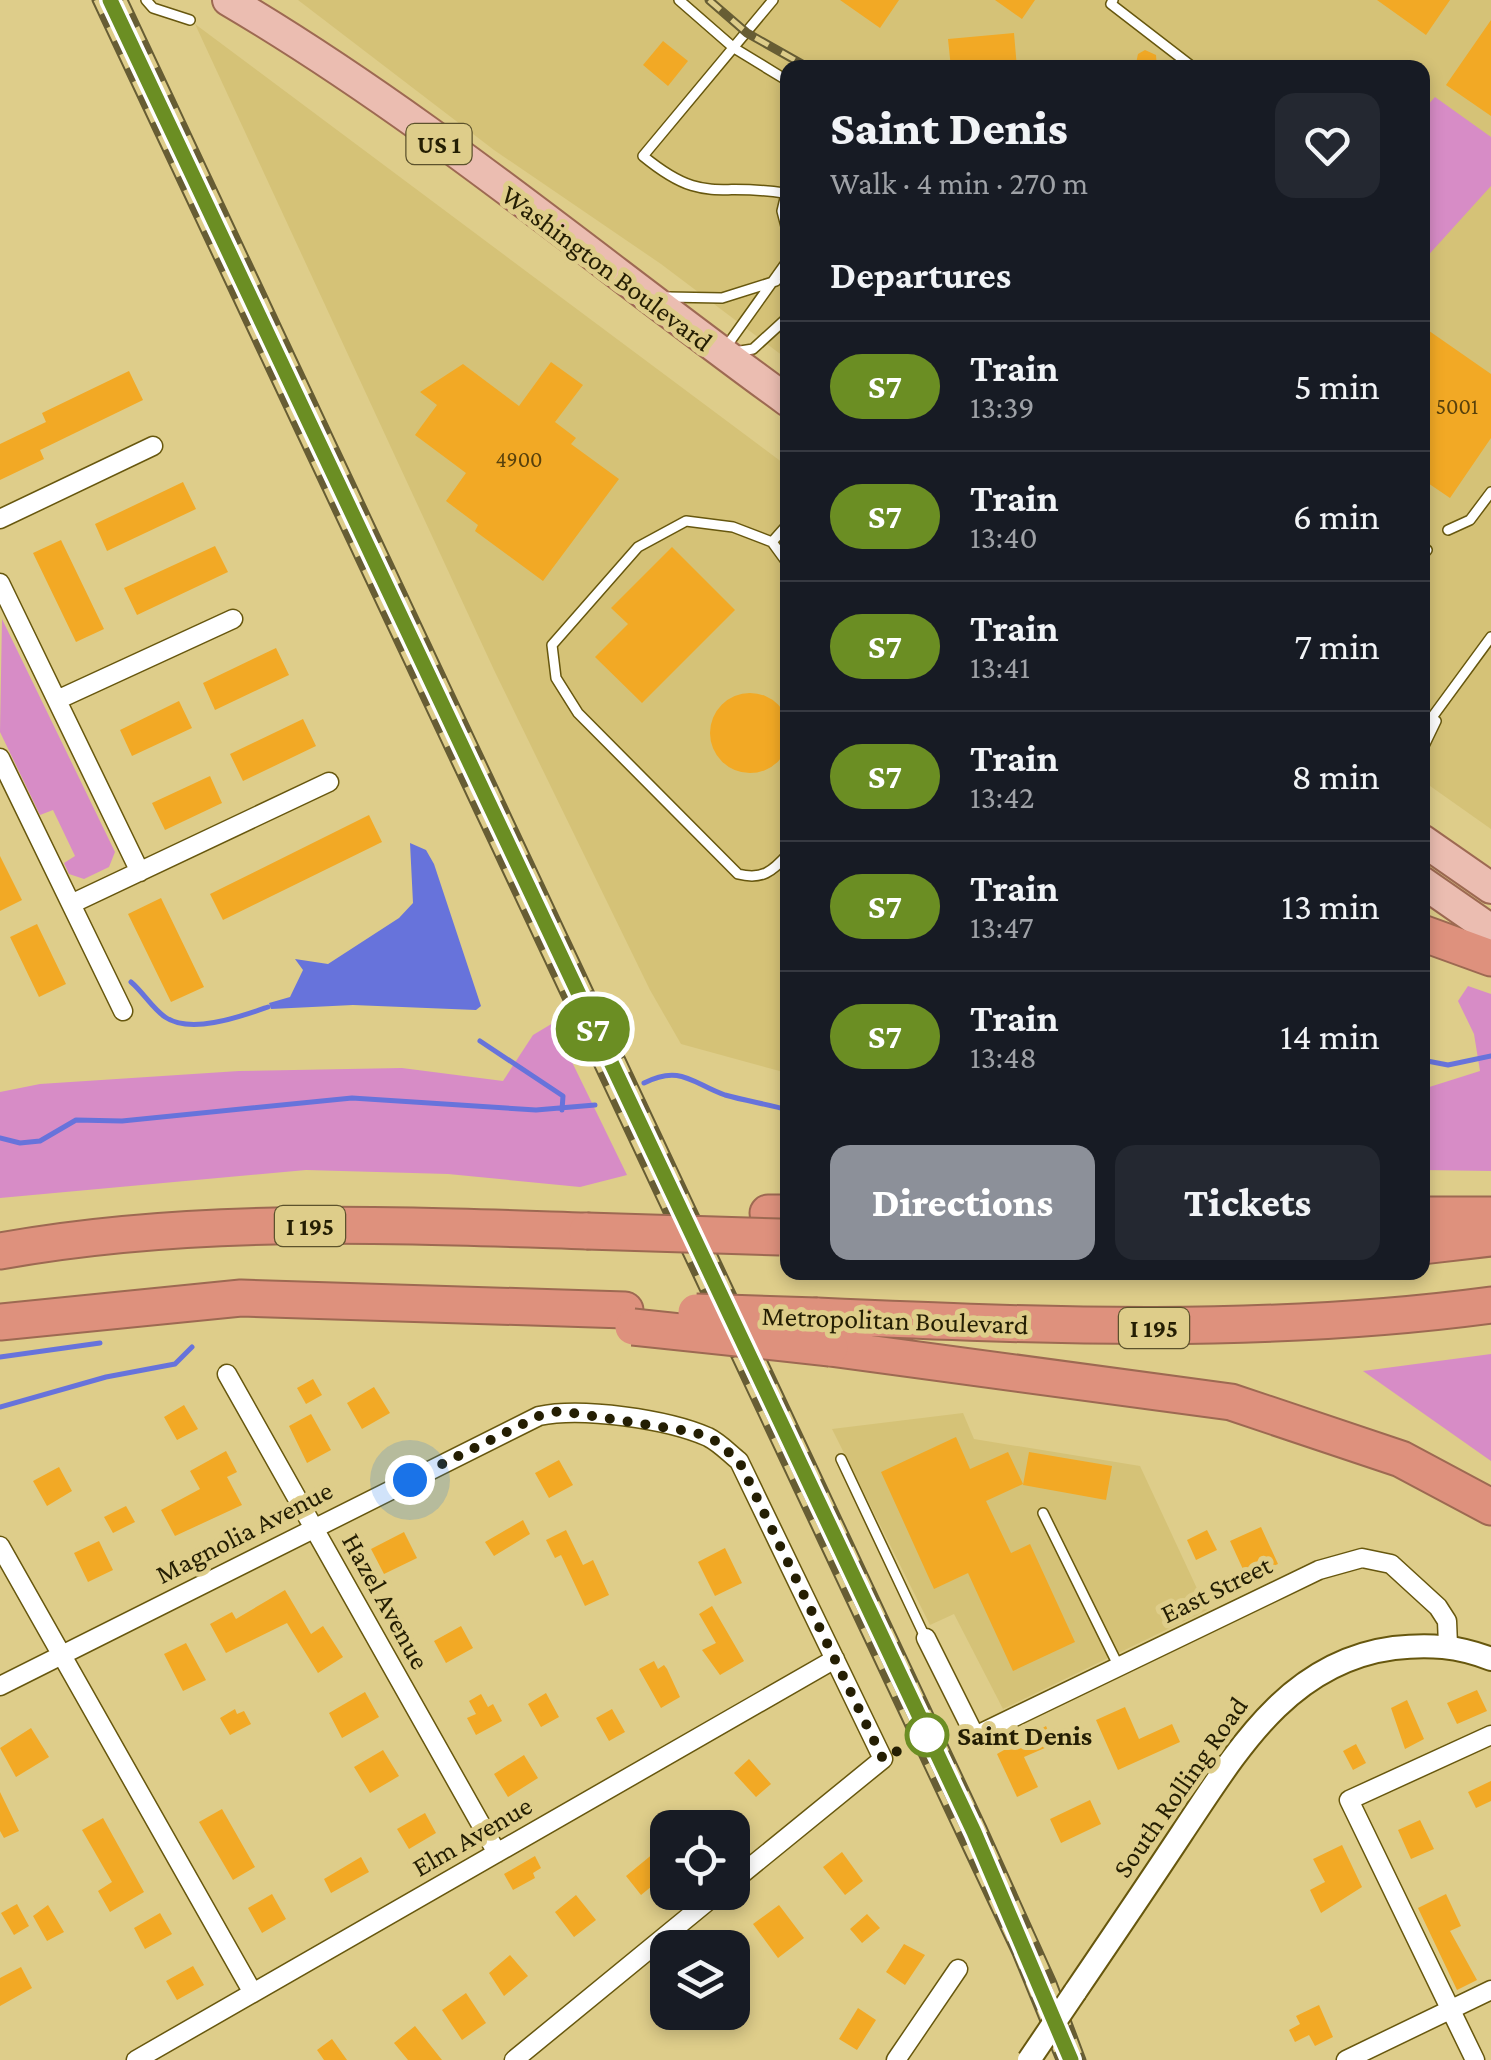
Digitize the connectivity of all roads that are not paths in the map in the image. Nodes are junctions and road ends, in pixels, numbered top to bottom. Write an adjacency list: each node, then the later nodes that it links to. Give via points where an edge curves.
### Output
1 (146, 0): 6 (lane)
2 (228, 0): 13 (main road, Washington Boulevard / US 1, via 305,47)
3 (679, 0): 7 (lane)
4 (773, 0): 7 (lane)
5 (1110, 1): 8 (lane)
6 (190, 20)
7 (734, 48): 9 (lane); 10 (lane, via 643,156 671,180 704,191)
8 (1184, 60)
9 (780, 76)
10 (780, 189)
11 (780, 274): 12 (lane)
12 (776, 281): 13 (lane, via 722,298); 15 (lane)
13 (644, 296): 15 (main road, Washington Boulevard / US 1)
14 (780, 325): 15 (lane, via 754,349)
15 (721, 353): 16 (main road, Washington Boulevard / US 1)
16 (780, 395)
17 (153, 446): 19 (street)
18 (1491, 492): 20 (lane, via 1470,520)
19 (0, 519)
20 (1448, 530)
21 (780, 533): 22 (lane)
22 (772, 542): 23 (lane); 37 (lane, via 686,520 638,548 552,644 556,678 578,713 738,874 755,878)
23 (780, 553)
24 (0, 583): 27 (street)
25 (232, 618): 27 (street)
26 (1491, 637): 28 (lane)
27 (57, 700): 38 (street)
28 (1441, 709): 29 (lane); 30 (lane)
29 (1430, 722)
30 (1430, 733)
31 (0, 758): 32 (street)
32 (5, 779): 34 (street)
33 (330, 782): 38 (street)
34 (20, 799): 35 (street); 41 (street)
35 (0, 808)
36 (1430, 846): 40 (main road)
37 (780, 862)
38 (140, 872): 41 (street)
39 (1430, 888): 42 (main road)
40 (1491, 888)
41 (71, 904): 45 (street)
42 (1491, 930)
43 (1430, 936): 44 (highway)
44 (1491, 958)
45 (123, 1011)
46 (1430, 1215): 47 (highway)
47 (1491, 1215)
48 (780, 1225): 51 (highway, I 195, bridge, via 582,1220 237,1227)
49 (1491, 1238): 50 (highway)
50 (1430, 1245)
51 (17, 1248)
52 (1491, 1306): 54 (highway, Metropolitan Boulevard / I 195, via 1302,1325)
53 (0, 1322): 54 (highway, Metropolitan Boulevard / I 195, bridge, via 227,1298 410,1301)
54 (823, 1332): 57 (highway, via 1232,1402 1401,1460)
55 (228, 1374): 59 (street, Hazel Avenue)
56 (840, 1459): 61 (lane)
57 (1491, 1507)
58 (1043, 1513): 66 (lane)
59 (313, 1528): 63 (street, Magnolia Avenue); 64 (street, Magnolia Avenue, via 539,1416 583,1412 694,1432 739,1461); 69 (street, Hazel Avenue)
60 (0, 1546): 63 (street)
61 (926, 1638): 66 (street, East Street, via 975,1736)
62 (1448, 1645): 65 (street); 66 (street, East Street, via 1447,1621 1426,1592 1391,1564 1362,1558 1319,1570); 79 (street, South Rolling Road, bridge, via 1338,1661 1286,1695 1214,1784)
63 (62, 1654): 67 (street, Magnolia Avenue); 74 (street)
64 (835, 1659): 69 (street, Elm Avenue); 70 (street, via 883,1759)
65 (1491, 1659)
66 (1119, 1667)
67 (0, 1686)
68 (1491, 1735): 75 (street, via 1350,1800)
69 (497, 1854): 74 (street, Elm Avenue)
70 (750, 1867)
71 (698, 1910): 77 (street)
72 (958, 1968): 78 (street)
73 (1491, 1990): 75 (street)
74 (253, 1993): 76 (street, Elm Avenue)
75 (1451, 2008): 80 (street); 81 (street)
76 (136, 2060)
77 (514, 2060)
78 (896, 2060)
79 (1029, 2060)
80 (1346, 2060)
81 (1475, 2060)

